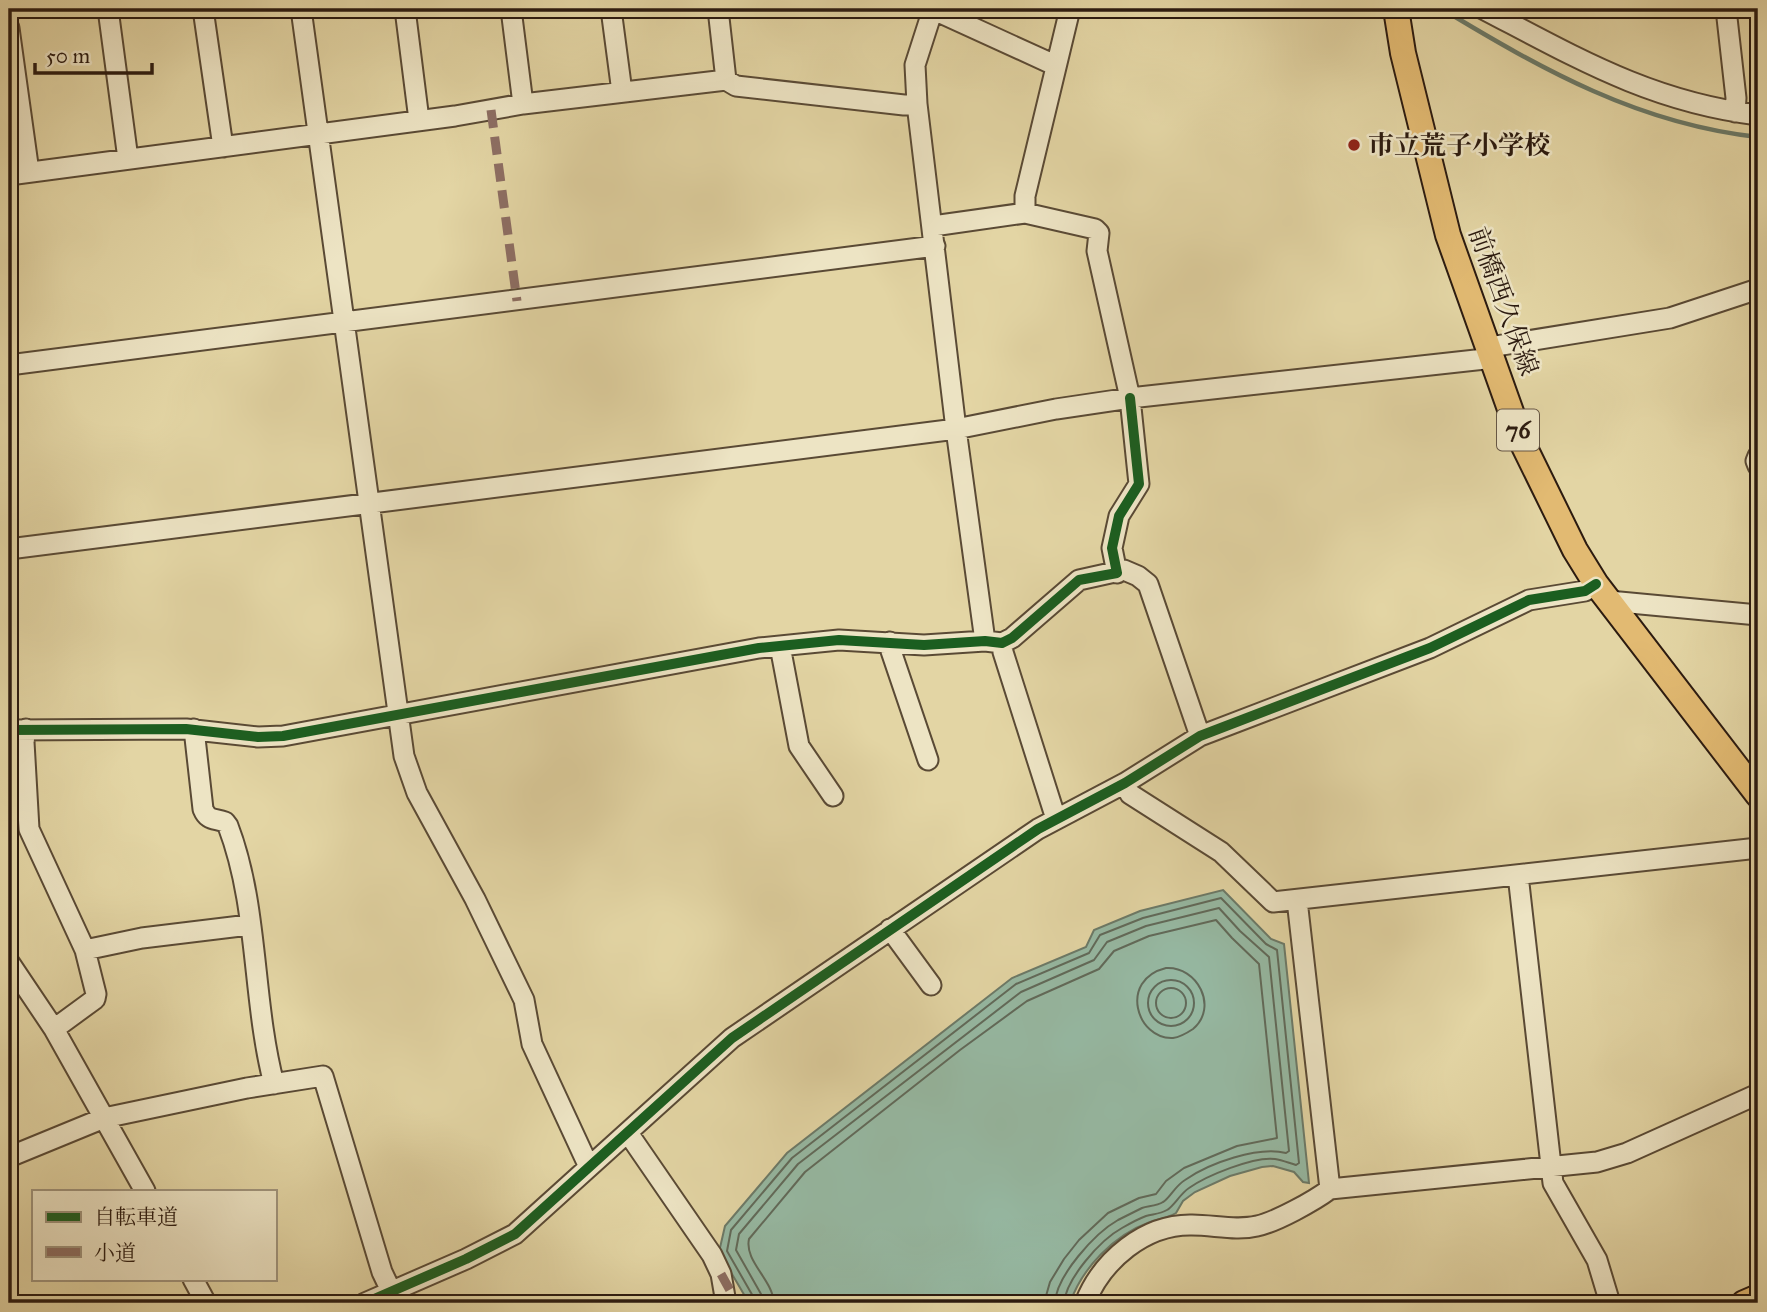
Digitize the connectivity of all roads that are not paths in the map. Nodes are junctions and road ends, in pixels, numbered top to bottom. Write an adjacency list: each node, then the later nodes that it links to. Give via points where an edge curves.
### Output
1 (108, 9): 24 (street)
2 (204, 9): 23 (street)
3 (301, 9): 22 (street)
4 (405, 9): 21 (street)
5 (510, 9): 17 (street)
6 (611, 9): 16 (street)
7 (718, 9): 15 (street)
8 (932, 9): 14 (street); 18 (street, via 915,65)
9 (1070, 9): 14 (street)
10 (1396, 9): 31 (main road, 前橋西久保線 / 76, via 1402,52 1448,235)
11 (1483, 9): 19 (street, via 1604,72 1662,95)
12 (1726, 9): 19 (street)
13 (9, 29): 25 (street)
14 (1057, 63): 27 (street, via 1025,196)
15 (726, 80): 16 (street); 18 (street, via 736,86)
16 (622, 92): 17 (street)
17 (523, 104): 21 (street)
18 (917, 104): 28 (street)
19 (1735, 112): 20 (street)
20 (1758, 115)
21 (419, 120): 22 (street)
22 (317, 134): 23 (street); 30 (street)
23 (223, 146): 24 (street)
24 (128, 159): 25 (street)
25 (29, 172): 26 (street)
26 (9, 175)
27 (1025, 213): 28 (street); 33 (street, via 1099,233 1097,251)
28 (934, 236): 30 (street); 34 (street)
29 (1758, 289): 31 (street, via 1670,317)
30 (343, 324): 32 (street); 37 (street)
31 (1492, 353): 33 (street); 40 (main road, 前橋西久保線 / 76, via 1521,440 1575,550)
32 (9, 365)
33 (1130, 398): 34 (street); 39 (street, via 1139,484 1119,516 1112,548)
34 (956, 429): 37 (street); 43 (street)
35 (1758, 456): 36 (street)
36 (1758, 466)
37 (371, 504): 38 (street); 45 (street)
38 (9, 549)
39 (1116, 573): 43 (street, via 1079,580 1012,638); 48 (street, via 1124,570 1148,584)
40 (1603, 592): 41 (street); 48 (street, via 1529,600 1430,648); 51 (main road, 前橋西久保線 / 76)
41 (1758, 615)
42 (890, 642): 43 (street); 44 (street, via 839,640); 49 (street)
43 (994, 642): 53 (street, via 1003,652)
44 (780, 646): 45 (street); 52 (street, via 799,746)
45 (396, 715): 46 (street, via 283,736); 68 (street, via 417,793 524,1000 532,1044)
46 (194, 729): 47 (street); 57 (street, via 203,809 206,817 228,826 244,878)
47 (17, 730): 59 (street, via 24,742 29,829)
48 (1200, 736): 50 (street)
49 (928, 760)
50 (1125, 783): 53 (street); 56 (street, via 1130,794 1231,860 1273,902)
51 (1758, 795)
52 (833, 796)
53 (1056, 819): 58 (street)
54 (1758, 848): 55 (street)
55 (1518, 875): 56 (street); 69 (street)
56 (1297, 900): 70 (street)
57 (249, 925): 59 (street); 63 (street, via 264,1046)
58 (890, 929): 61 (street); 66 (street, via 732,1038)
59 (85, 950): 62 (street, via 95,999)
60 (9, 962): 62 (street)
61 (932, 985)
62 (54, 1029): 65 (street)
63 (274, 1084): 65 (street); 73 (street, via 323,1076 382,1272)
64 (1758, 1094): 69 (street, via 1627,1153)
65 (104, 1118): 67 (street); 71 (street)
66 (628, 1133): 68 (street); 77 (street, via 712,1255 722,1274)
67 (9, 1157)
68 (589, 1167): 73 (street, via 514,1234)
69 (1550, 1167): 70 (street); 79 (street, via 1553,1183 1597,1260)
70 (1330, 1189): 78 (street, via 1259,1226 1190,1224 1151,1232 1115,1258)
71 (144, 1190)
72 (193, 1280): 75 (street)
73 (398, 1295): 76 (street)
74 (1758, 1297): 80 (main road)
75 (206, 1303)
76 (365, 1303)
77 (726, 1303)
78 (1085, 1303)
79 (1610, 1303)
80 (1744, 1303)

